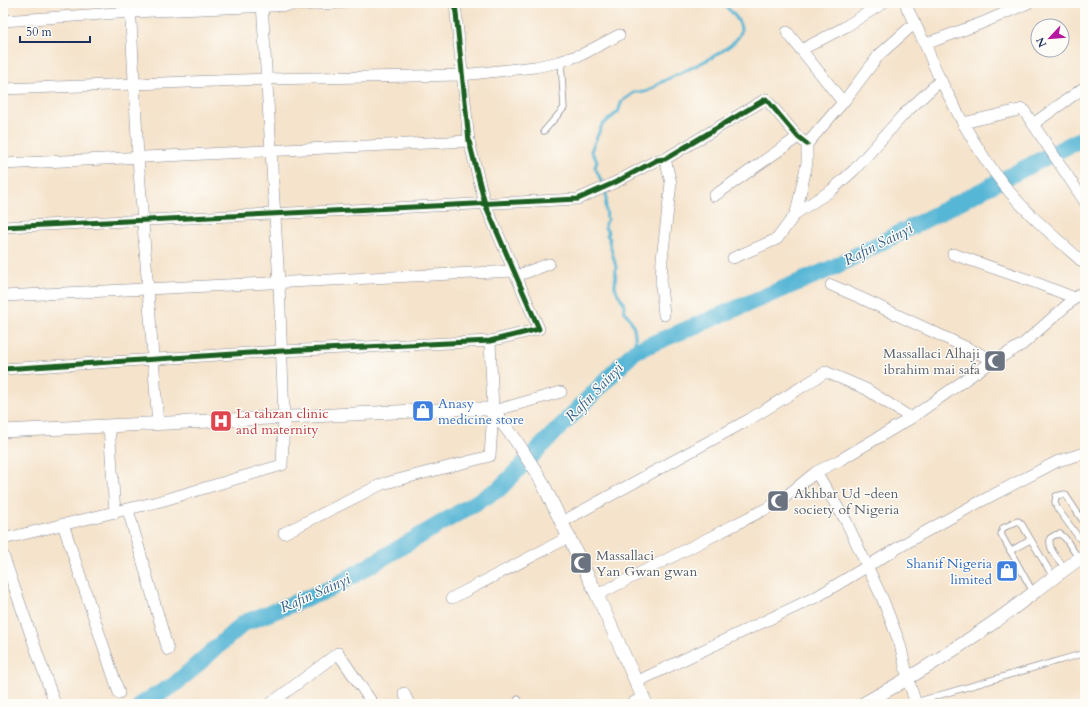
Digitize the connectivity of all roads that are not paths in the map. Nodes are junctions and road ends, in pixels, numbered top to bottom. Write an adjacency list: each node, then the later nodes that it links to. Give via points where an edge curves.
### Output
1 (342, 3): 6 (street)
2 (455, 3): 15 (street)
3 (883, 3): 13 (street)
4 (906, 3): 9 (street)
5 (1028, 3): 12 (street)
6 (262, 5): 7 (street); 16 (street)
7 (130, 8): 8 (street); 18 (street)
8 (3, 21)
9 (915, 23): 12 (street); 21 (street, via 880,55)
10 (786, 32): 13 (street)
11 (619, 35): 14 (street, via 583,54)
12 (925, 44): 17 (street)
13 (800, 50): 21 (street)
14 (560, 61): 15 (street, via 535,67); 24 (lane, via 564,108)
15 (462, 76): 16 (street); 26 (street)
16 (267, 79): 18 (street); 27 (street)
17 (941, 80): 22 (street); 34 (street, via 903,115 854,170 832,190)
18 (134, 84): 20 (street); 28 (street)
19 (1085, 87): 23 (street)
20 (3, 89)
21 (843, 102): 25 (street)
22 (963, 123): 23 (street, via 1022,109); 41 (street, via 1004,185)
23 (1033, 125): 32 (street)
24 (544, 131)
25 (802, 140): 29 (street, via 766,100); 31 (street); 34 (street, via 807,163)
26 (469, 141): 27 (street); 33 (street)
27 (270, 151): 28 (street); 35 (street)
28 (138, 157): 30 (street); 36 (street)
29 (665, 159): 33 (street, via 657,160 578,199); 49 (street, via 671,184 662,259)
30 (3, 164)
31 (714, 196)
32 (1085, 202)
33 (485, 204): 35 (street); 42 (street)
34 (796, 213): 39 (street, via 777,238)
35 (274, 214): 36 (street); 43 (street)
36 (143, 220): 37 (street); 45 (street)
37 (3, 227)
38 (953, 254): 48 (street)
39 (733, 258)
40 (549, 264): 42 (street)
41 (1085, 264)
42 (515, 273): 43 (street); 50 (street, via 539,329)
43 (279, 283): 45 (street); 51 (street)
44 (831, 285): 53 (street)
45 (149, 289): 47 (street); 52 (street)
46 (1085, 291): 48 (street)
47 (3, 296)
48 (1075, 298): 53 (street, via 1023,344)
49 (664, 315)
50 (490, 341): 51 (street); 56 (street)
51 (282, 351): 52 (street); 57 (street)
52 (154, 360): 54 (street); 59 (street)
53 (995, 361): 58 (street)
54 (3, 369)
55 (561, 392): 56 (street)
56 (493, 411): 57 (street, via 486,408); 66 (street, via 541,480); 69 (street, via 490,456 382,484)
57 (284, 418): 59 (street); 64 (street, via 282,465)
58 (911, 418): 63 (street); 66 (street, via 866,389 826,372 750,419)
59 (158, 424): 60 (street)
60 (109, 426): 61 (street); 65 (street)
61 (3, 431)
62 (1085, 452): 77 (street, via 1058,461 970,507)
63 (816, 472): 77 (street, via 846,521); 81 (street, via 779,502)
64 (128, 510): 65 (street); 83 (street)
65 (115, 513): 67 (street)
66 (562, 522): 70 (street)
67 (63, 524): 71 (street); 87 (street)
68 (1085, 524): 73 (lane, via 1065,494 1056,496 1057,508)
69 (284, 533)
70 (569, 537): 81 (street); 82 (street)
71 (3, 539)
72 (1030, 540): 74 (lane); 74 (lane, via 1021,523 1003,528 1001,534); 79 (lane)
73 (1085, 546)
74 (1010, 551): 80 (lane)
75 (3, 555): 91 (street)
76 (1082, 557): 78 (street); 78 (lane, via 1060,534 1054,535 1050,538 1049,545)
77 (866, 567): 85 (street, via 883,600 900,644); 86 (street, via 818,596)
78 (1065, 568): 79 (street)
79 (1052, 577): 80 (street)
80 (1033, 592): 85 (street)
81 (597, 595): 86 (street)
82 (452, 598)
83 (168, 650)
84 (1085, 653): 90 (lane)
85 (908, 679): 90 (street); 96 (street)
86 (636, 682): 89 (street)
87 (119, 693)
88 (404, 693): 94 (street)
89 (644, 700): 95 (street)
90 (916, 703)
91 (55, 704)
92 (270, 704): 93 (street, via 338,653)
93 (373, 704)
94 (410, 704)
95 (631, 704)
96 (863, 704)

